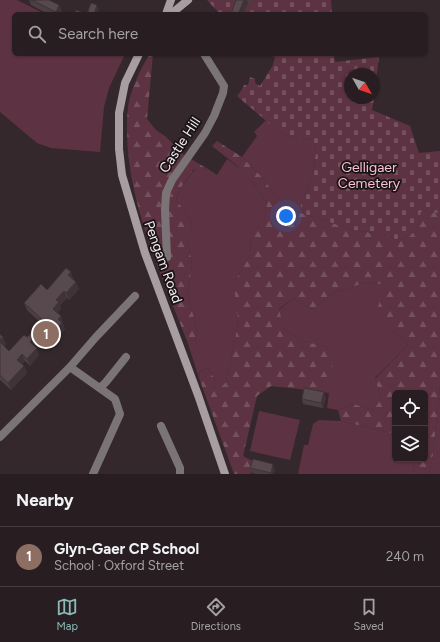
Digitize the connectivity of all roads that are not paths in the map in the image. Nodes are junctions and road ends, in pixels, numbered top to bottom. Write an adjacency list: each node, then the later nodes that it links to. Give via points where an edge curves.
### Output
1 (171, 0): 3 (main road)
2 (188, 0): 4 (main road)
3 (167, 12)
4 (176, 12)
5 (138, 56): 16 (main road, Pengam Road, via 125,83 119,113 122,176 146,253)
6 (205, 56): 7 (street, Castle Hill, via 224,86 223,93 205,133 172,180 166,193)
7 (167, 256)
8 (135, 296): 10 (street)
9 (126, 358): 11 (street)
10 (70, 367): 11 (street); 13 (street)
11 (100, 388): 14 (street, via 115,399 120,414)
12 (161, 426): 15 (street, via 180,468)
13 (0, 437)
14 (93, 474)
15 (180, 474)
16 (225, 474)

